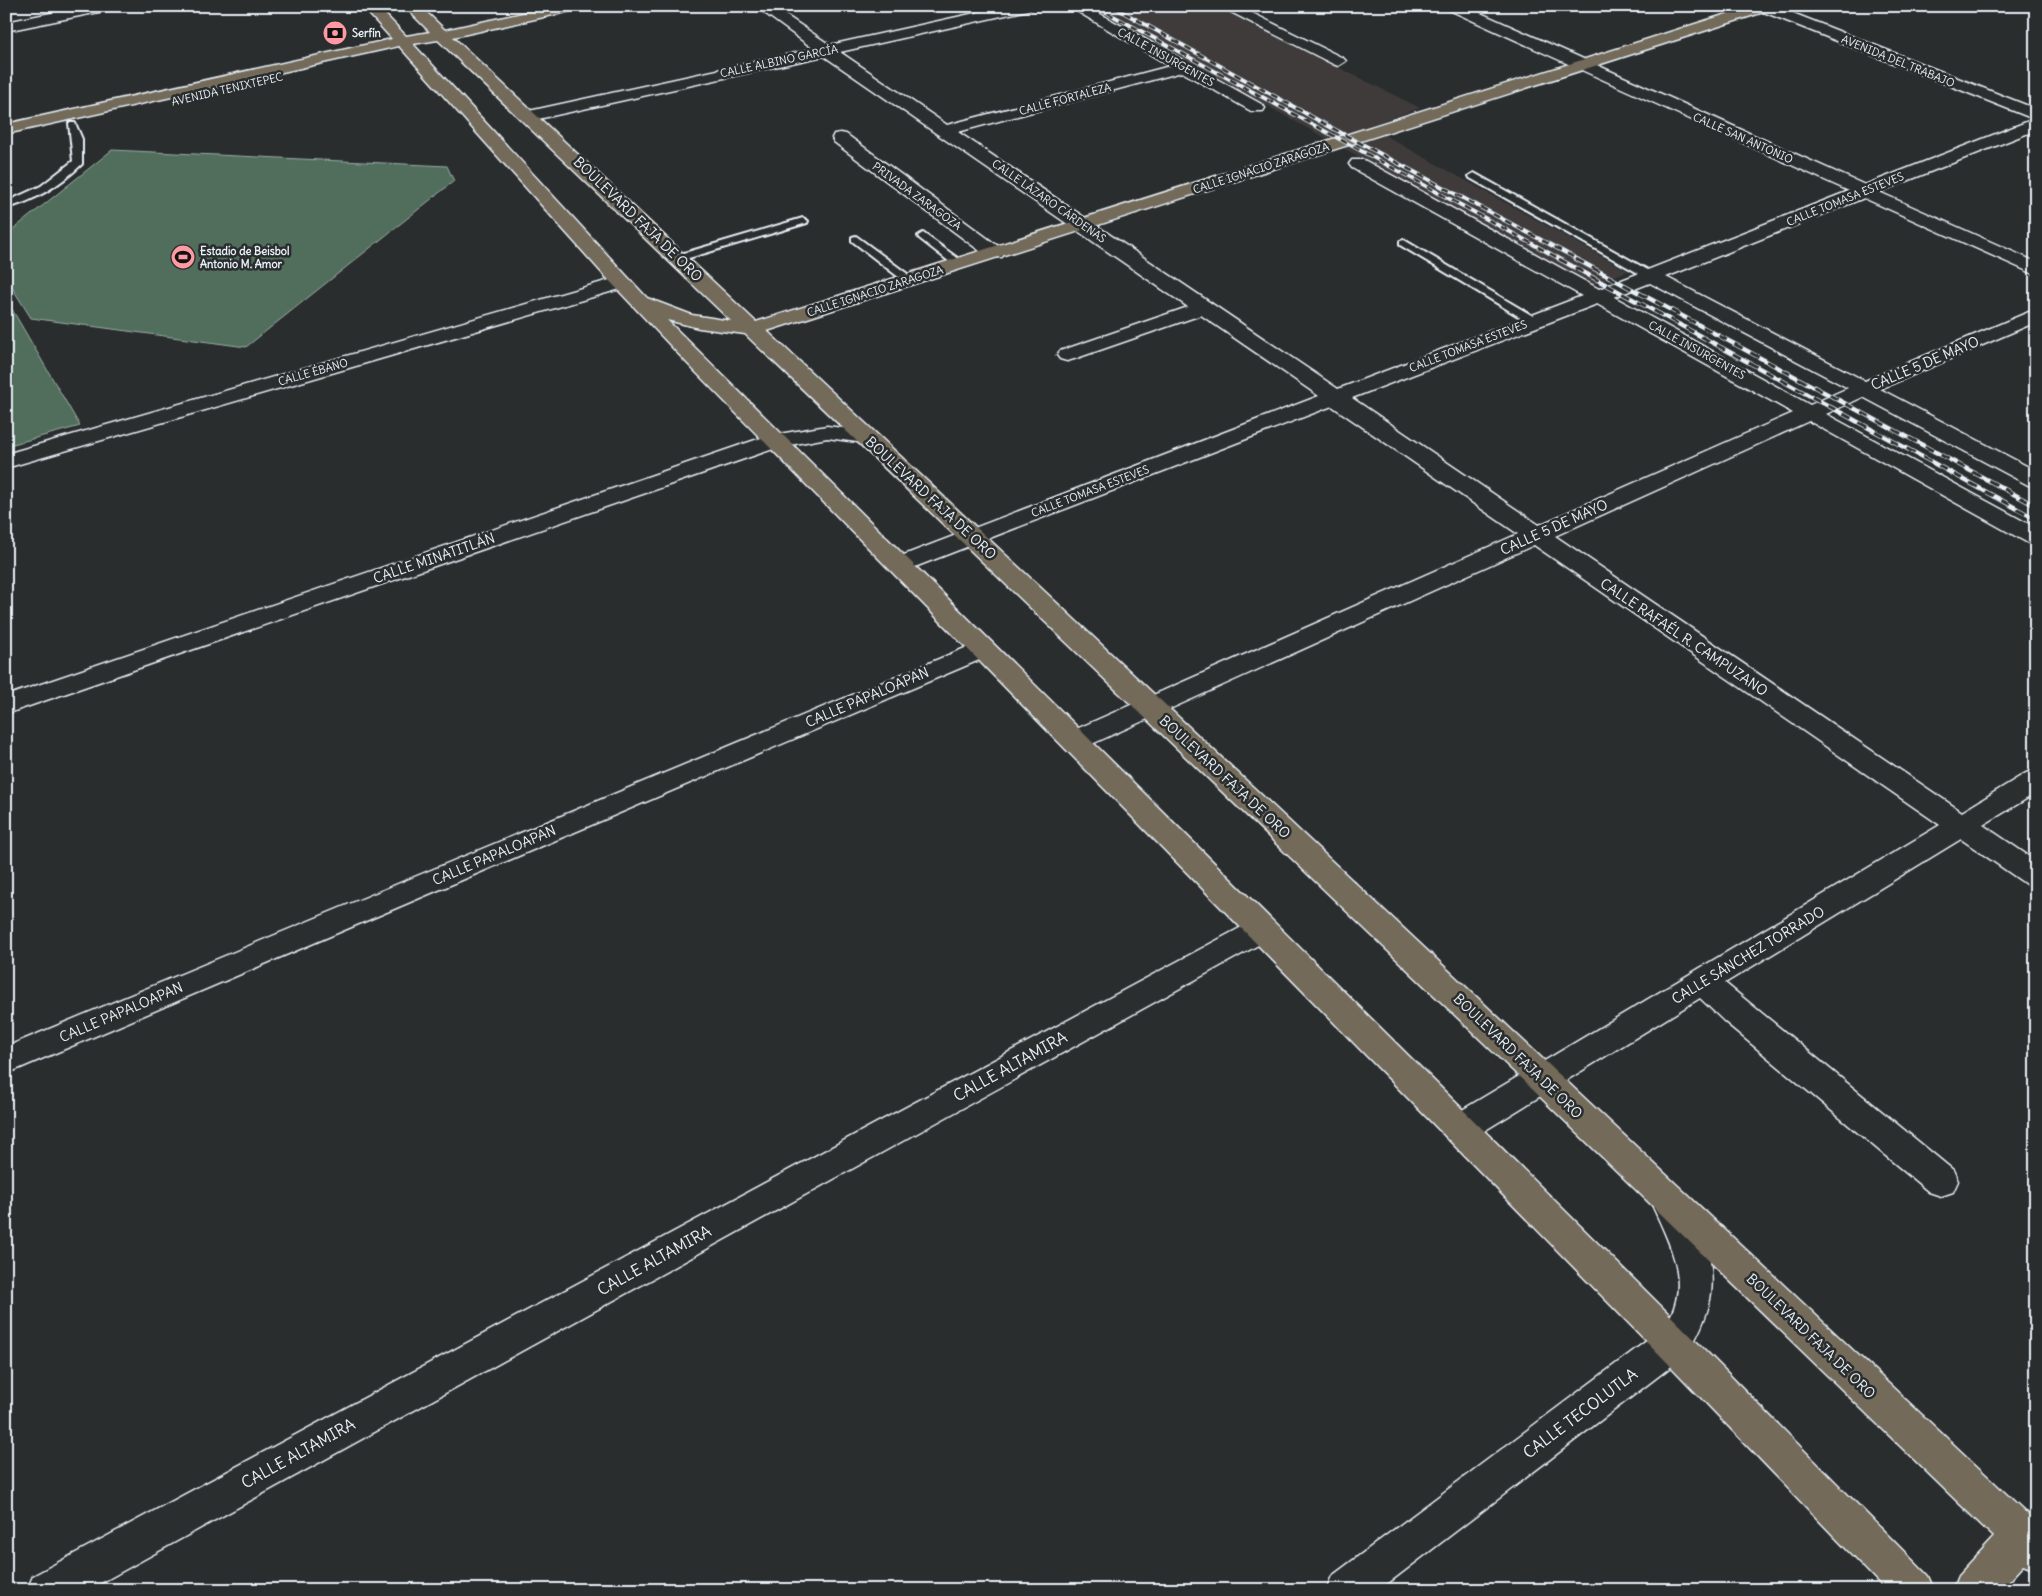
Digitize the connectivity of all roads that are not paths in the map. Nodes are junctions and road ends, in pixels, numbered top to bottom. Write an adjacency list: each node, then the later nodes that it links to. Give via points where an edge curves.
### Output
1 (109, 6): 11 (street)
2 (369, 6): 13 (main road)
3 (411, 6): 12 (main road, BOULEVARD FAJA DE ORO)
4 (576, 6): 12 (main road, AVENIDA TENIXTEPEC)
5 (762, 6): 14 (street, CALLE LÁZARO CÁRDENAS)
6 (1028, 6): 14 (street, CALLE ALBINO GARCÍA)
7 (1075, 6): 17 (street, CALLE INSURGENTES)
8 (1226, 6): 15 (street)
9 (1452, 6): 16 (street, CALLE SAN ANTONIO)
10 (1765, 7): 16 (main road, CALLE IGNACIO ZARAGOZA); 19 (street, AVENIDA DEL TRABAJO)
11 (6, 27)
12 (445, 38): 13 (main road, AVENIDA TENIXTEPEC); 20 (main road, BOULEVARD FAJA DE ORO)
13 (406, 44): 21 (main road, AVENIDA TENIXTEPEC); 24 (main road, AVENIDA TENIXTEPEC); 43 (main road)
14 (828, 50): 20 (street, CALLE ALBINO GARCÍA); 25 (street, CALLE LÁZARO CÁRDENAS)
15 (1338, 61)
16 (1582, 66): 30 (street, CALLE SAN ANTONIO); 33 (main road, CALLE IGNACIO ZARAGOZA)
17 (1184, 67): 18 (street, CALLE INSURGENTES); 25 (street, CALLE FORTALEZA)
18 (1257, 108)
19 (2036, 115)
20 (529, 116): 38 (main road, BOULEVARD FAJA DE ORO)
21 (72, 124): 24 (main road, AVENIDA TENIXTEPEC); 31 (lane, via 77,139 78,162 24,200)
22 (2036, 124): 30 (street, CALLE TOMASA ESTEVES)
23 (6, 128): 24 (main road, AVENIDA TENIXTEPEC)
24 (28, 129): 27 (main road, AVENIDA TENIXTEPEC)
25 (946, 130): 33 (street, CALLE LÁZARO CÁRDENAS)
26 (840, 138): 37 (street, PRIVADA ZARAGOZA)
27 (6, 139)
28 (1358, 164): 44 (street, CALLE INSURGENTES)
29 (1474, 176): 41 (lane)
30 (1863, 192): 40 (street, CALLE SAN ANTONIO); 41 (street, CALLE TOMASA ESTEVES)
31 (6, 205)
32 (803, 221): 38 (lane)
33 (1083, 225): 37 (main road, CALLE IGNACIO ZARAGOZA); 45 (street, CALLE LÁZARO CÁRDENAS)
34 (922, 236): 39 (lane)
35 (856, 239): 42 (lane)
36 (1404, 243): 47 (lane)
37 (995, 253): 39 (main road, CALLE IGNACIO ZARAGOZA)
38 (678, 258): 48 (main road, BOULEVARD FAJA DE ORO)
39 (959, 264): 42 (main road, CALLE IGNACIO ZARAGOZA)
40 (2036, 269)
41 (1651, 276): 44 (street, CALLE TOMASA ESTEVES); 50 (street)
42 (908, 280): 48 (main road, CALLE IGNACIO ZARAGOZA)
43 (620, 284): 48 (main road, via 643,302 670,316 709,326); 54 (main road); 55 (street, CALLE ÉBANO)
44 (1599, 296): 47 (street, CALLE TOMASA ESTEVES); 52 (street, CALLE INSURGENTES)
45 (1203, 308): 49 (street); 51 (street, CALLE LÁZARO CÁRDENAS)
46 (2036, 315): 50 (street, CALLE 5 DE MAYO)
47 (1534, 321): 51 (street, CALLE TOMASA ESTEVES)
48 (754, 329): 53 (main road, BOULEVARD FAJA DE ORO)
49 (1067, 355)
50 (1864, 389): 52 (street, CALLE 5 DE MAYO); 56 (street)
51 (1333, 398): 57 (street, CALLE TOMASA ESTEVES); 58 (street, CALLE RAFAÉL R. CAMPUZANO)
52 (1810, 413): 58 (street, CALLE 5 DE MAYO); 59 (street, CALLE INSURGENTES)
53 (865, 437): 54 (street, CALLE MINATITLÁN, via 827,432); 57 (main road, BOULEVARD FAJA DE ORO)
54 (775, 441): 60 (main road); 62 (street, CALLE MINATITLÁN)
55 (6, 461)
56 (2036, 480)
57 (972, 536): 60 (street, CALLE TOMASA ESTEVES); 63 (main road, BOULEVARD FAJA DE ORO)
58 (1535, 536): 63 (street, CALLE 5 DE MAYO); 66 (street, CALLE RAFAÉL R. CAMPUZANO)
59 (2036, 538)
60 (898, 565): 61 (main road)
61 (982, 649): 64 (main road); 70 (street, CALLE PAPALOAPAN)
62 (6, 705)
63 (1150, 707): 64 (street, CALLE 5 DE MAYO); 71 (main road, BOULEVARD FAJA DE ORO)
64 (1074, 741): 68 (main road)
65 (2036, 780): 66 (street, CALLE SÁNCHEZ TORRADO)
66 (1963, 826): 67 (street, CALLE RAFAÉL R. CAMPUZANO); 69 (street, CALLE SÁNCHEZ TORRADO)
67 (2036, 876)
68 (1261, 930): 72 (main road); 77 (street, CALLE ALTAMIRA)
69 (1703, 982): 71 (street, CALLE SÁNCHEZ TORRADO); 73 (street)
70 (6, 1061)
71 (1543, 1078): 72 (street, CALLE SÁNCHEZ TORRADO); 74 (main road, BOULEVARD FAJA DE ORO)
72 (1459, 1129): 75 (main road)
73 (1941, 1182)
74 (1652, 1183): 75 (street, CALLE TECOLUTLA, via 1676,1216 1694,1265 1695,1294 1687,1320); 76 (main road, BOULEVARD FAJA DE ORO)
75 (1673, 1344): 78 (street, CALLE TECOLUTLA); 79 (main road)
76 (2029, 1544): 80 (main road)
77 (47, 1590)
78 (1346, 1590)
79 (1914, 1590)
80 (1972, 1590)

